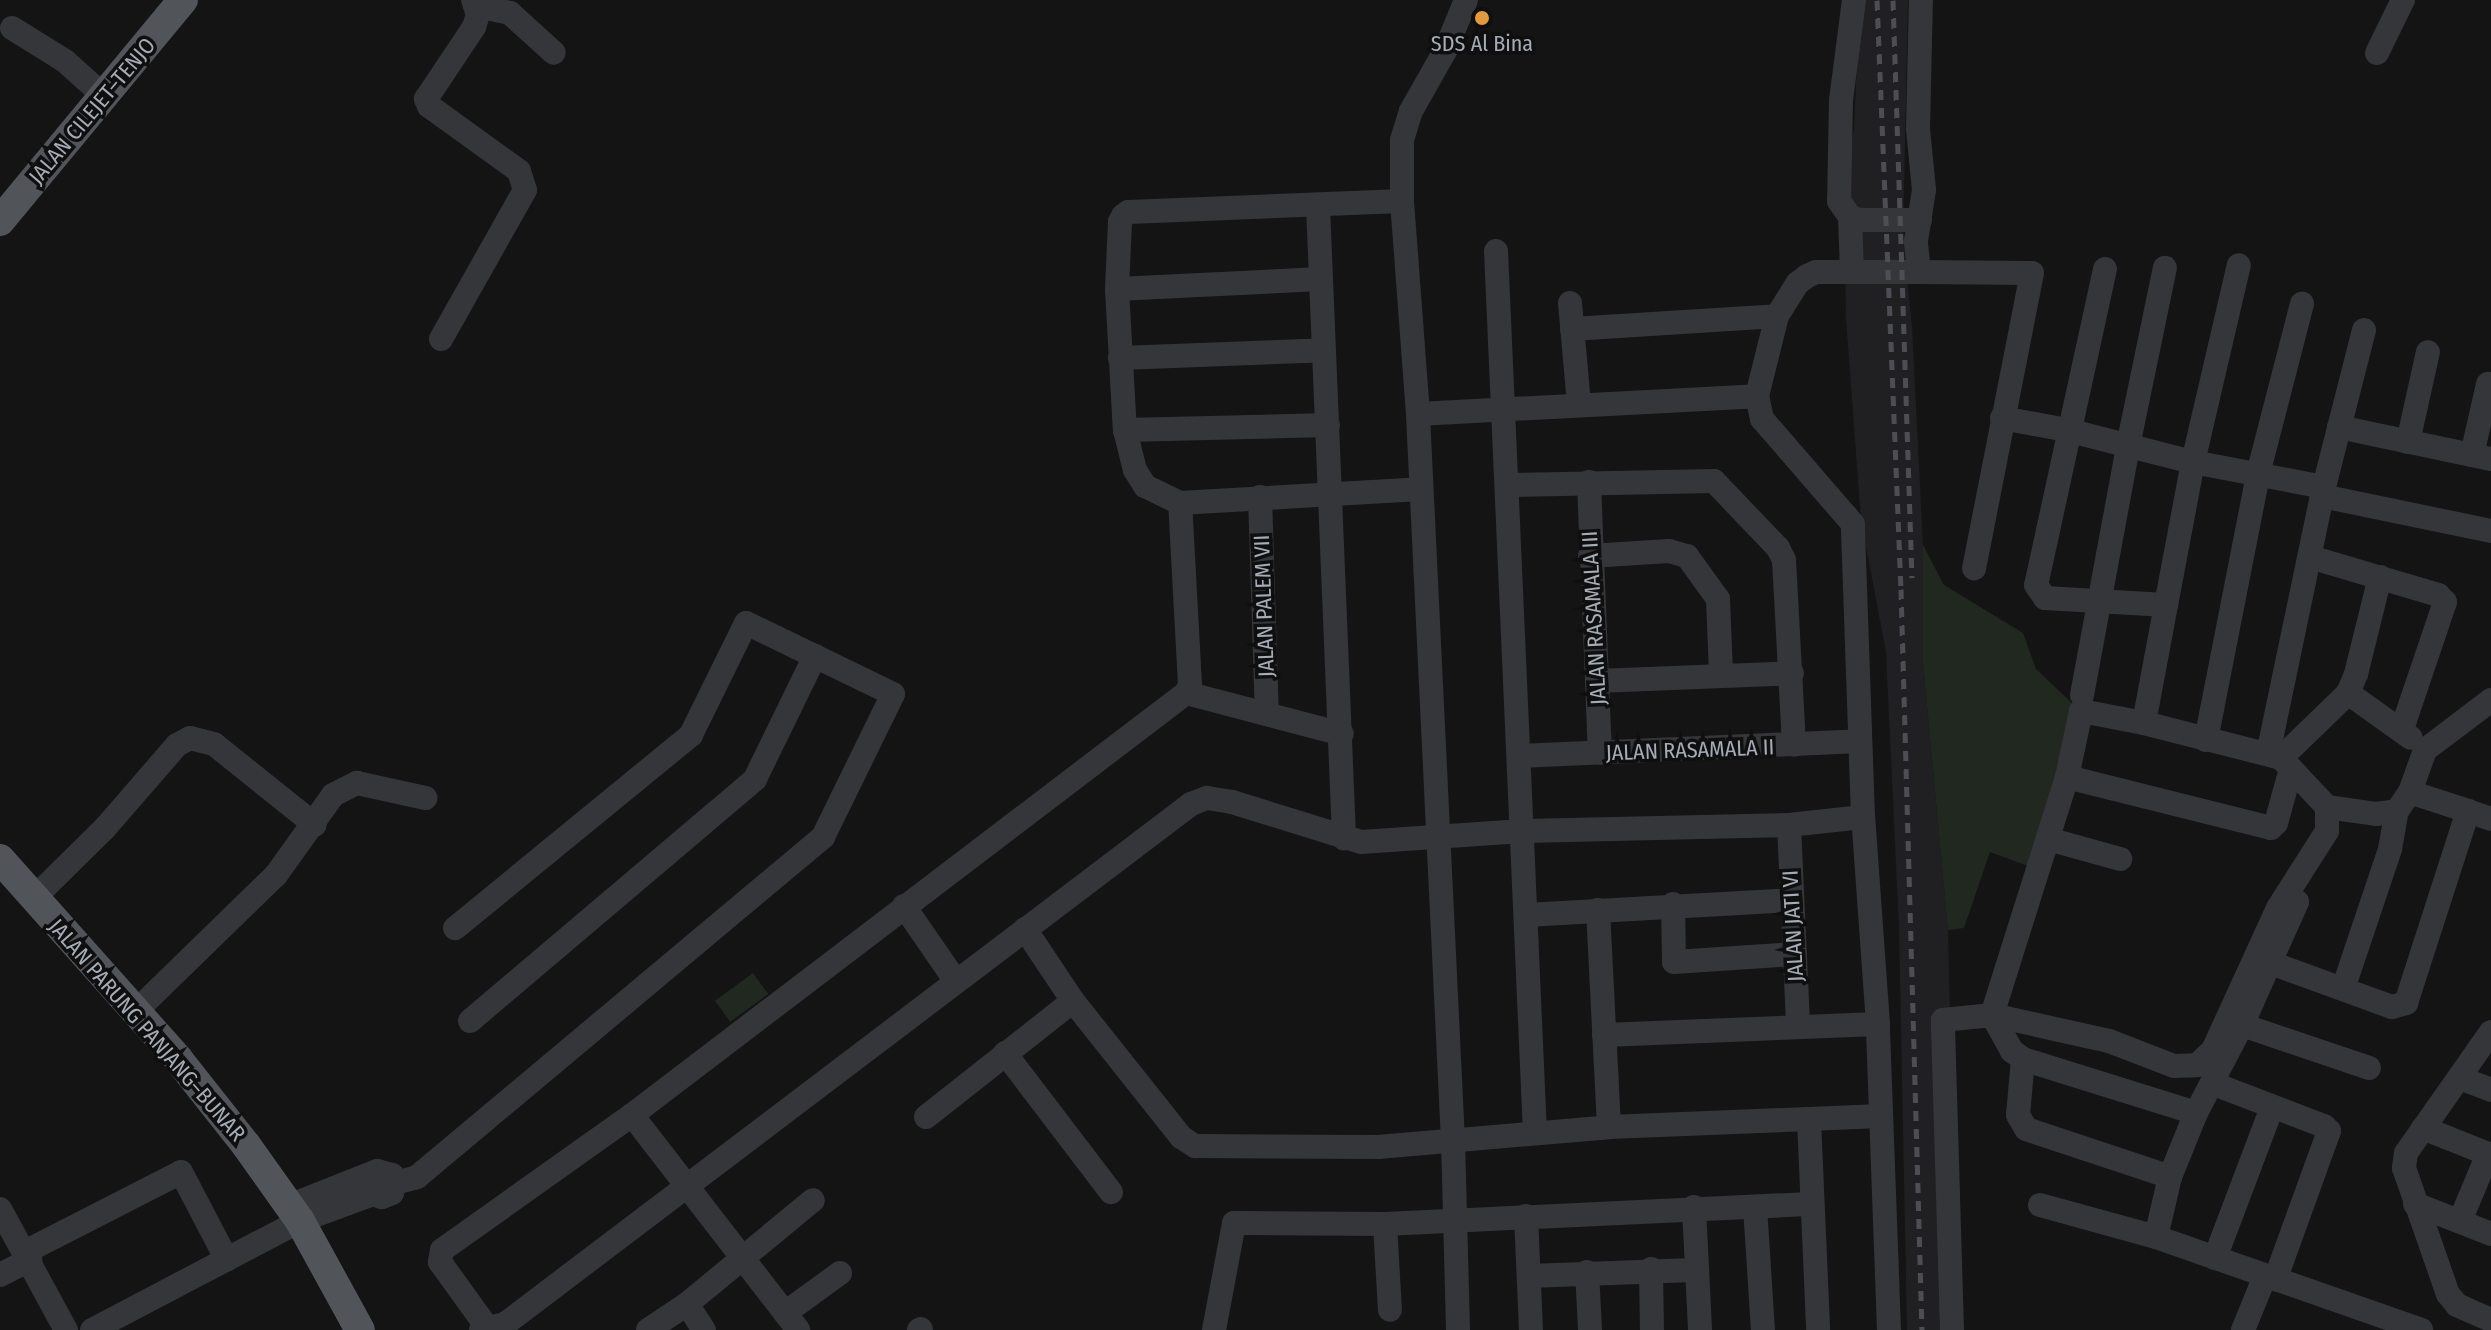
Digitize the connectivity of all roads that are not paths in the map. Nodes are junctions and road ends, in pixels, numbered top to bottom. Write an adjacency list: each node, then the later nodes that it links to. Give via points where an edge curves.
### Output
1 (183, 0): 10 (main road, JALAN CILEJET–TENJO)
2 (1466, 0): 11 (street, via 1406,125)
3 (1854, 0): 14 (street, via 1842,87 1838,193)
4 (1921, 0): 15 (street, via 1918,129 1924,190)
5 (2403, 0): 9 (street)
6 (475, 3): 8 (street, via 520,19); 27 (street, via 474,27 426,99 519,171 525,190)
7 (12, 28): 10 (street, via 65,61)
8 (554, 53)
9 (2377, 53)
10 (104, 96): 13 (main road, JALAN CILEJET–TENJO)
11 (1402, 201): 12 (street); 35 (street)
12 (1318, 206): 20 (street); 21 (street, via 1128,212 1120,222)
13 (0, 221)
14 (1851, 247): 15 (street); 15 (street); 24 (street, via 1798,283)
15 (1919, 249): 36 (street, via 2032,273)
16 (1496, 251): 34 (street)
17 (2239, 265): 44 (street)
18 (2165, 268): 42 (street)
19 (2105, 269): 40 (street)
20 (1321, 279): 21 (street); 28 (street)
21 (1117, 289): 30 (street)
22 (1570, 303): 25 (street)
23 (2302, 304): 45 (street)
24 (1777, 316): 25 (street); 32 (street)
25 (1572, 329): 33 (street)
26 (2364, 330): 38 (street)
27 (441, 339)
28 (1324, 350): 30 (street); 37 (street)
29 (2428, 352): 41 (street)
30 (1120, 358): 39 (street)
31 (2488, 384): 43 (street)
32 (1757, 396): 33 (street); 73 (street, via 1762,419 1853,524)
33 (1579, 404): 34 (street)
34 (1505, 407): 35 (street); 47 (street)
35 (1418, 414): 48 (street)
36 (2002, 418): 40 (street); 56 (street)
37 (1328, 425): 39 (street); 50 (street)
38 (2339, 427): 41 (street); 49 (street)
39 (1125, 430): 52 (street, via 1135,470 1145,486)
40 (2067, 430): 42 (street); 58 (street, via 2036,585 2045,598)
41 (2408, 442): 43 (street)
42 (2128, 446): 44 (street); 58 (street)
43 (2481, 457)
44 (2193, 462): 45 (street); 59 (street)
45 (2258, 474): 49 (street); 72 (street)
46 (1589, 482): 47 (street); 54 (street, JALAN RASAMALA III); 61 (street, via 1714,481 1782,553)
47 (1507, 485): 77 (street)
48 (1421, 489): 50 (street); 89 (street)
49 (2323, 491): 53 (street); 55 (street)
50 (1330, 493): 51 (street); 71 (street)
51 (1260, 497): 52 (street); 68 (street, JALAN PALEM VII)
52 (1180, 503): 64 (street, via 1190,685)
53 (2491, 531)
54 (1590, 556): 62 (street, via 1669,551 1687,556 1718,599); 63 (street, JALAN RASAMALA III)
55 (2310, 557): 57 (street); 78 (street)
56 (1974, 568)
57 (2380, 577): 65 (street); 70 (street, via 2438,595 2445,602)
58 (2101, 601): 59 (street); 66 (street)
59 (2166, 605): 69 (street)
60 (815, 656): 99 (street, via 746,623 691,735); 108 (street, via 755,779); 141 (street, via 893,694 823,837 417,1177 395,1183 385,1170 371,1185)
61 (1792, 673): 62 (street); 74 (street)
62 (1721, 674): 63 (street)
63 (1597, 681): 76 (street, JALAN RASAMALA III)
64 (1186, 693): 68 (street); 96 (street)
65 (2348, 693): 70 (street); 78 (street)
66 (2082, 695)
67 (2491, 700): 75 (street)
68 (1267, 714): 71 (street)
69 (2144, 723): 72 (street); 79 (street, via 2081,711)
70 (2402, 729): 75 (street)
71 (1342, 734): 88 (street)
72 (2206, 740): 78 (street)
73 (1860, 741): 74 (street, JALAN RASAMALA II); 83 (street)
74 (1794, 745): 76 (street, JALAN RASAMALA II)
75 (2425, 750): 81 (street)
76 (1600, 753): 77 (street, JALAN RASAMALA II)
77 (1519, 756): 87 (street)
78 (2280, 760): 79 (street, via 2276,823 2271,828); 84 (street)
79 (2067, 777): 90 (street)
80 (425, 798): 85 (street, via 357,783 333,795)
81 (2404, 802): 82 (street); 84 (street, via 2376,814); 104 (street)
82 (2480, 815): 104 (street, via 2406,1003 2392,1007)
83 (1863, 817): 86 (street); 109 (street)
84 (2327, 819): 102 (street); 107 (street, via 2278,908 2213,1050 2197,1065 2174,1066 2109,1041)
85 (315, 825): 93 (street, via 214,744 190,738 177,745 105,828); 106 (street, via 252,900)
86 (1789, 825): 87 (street); 94 (street, JALAN JATI VI)
87 (1523, 831): 89 (street); 98 (street)
88 (1344, 838): 89 (street); 100 (street, via 1207,798 1174,813)
89 (1438, 839): 129 (street)
90 (2048, 839): 92 (street); 107 (street)
91 (0, 859): 93 (main road, JALAN PARUNG PANJANG–BUNAR)
92 (2120, 859)
93 (34, 898): 106 (main road, JALAN PARUNG PANJANG–BUNAR)
94 (1791, 900): 95 (street); 101 (street, JALAN JATI VI)
95 (1673, 904): 97 (street); 101 (street, via 1674,962)
96 (904, 906): 103 (street); 122 (street)
97 (1598, 910): 98 (street); 113 (street)
98 (1526, 915): 128 (street)
99 (455, 928)
100 (1025, 929): 103 (street); 105 (street)
101 (1795, 954): 111 (street, JALAN JATI VI)
102 (2271, 963): 104 (street); 110 (street)
103 (955, 980): 132 (street)
104 (2343, 989)
105 (1073, 1001): 114 (street); 129 (street, via 1181,1137 1195,1146 1378,1147)
106 (135, 1012): 141 (main road, JALAN PARUNG PANJANG–BUNAR, via 178,1059)
107 (1992, 1015): 115 (street, via 2012,1051); 178 (street, via 1943,1020)
108 (470, 1021)
109 (1878, 1024): 111 (street); 123 (street)
110 (2242, 1025): 116 (street); 118 (street)
111 (1798, 1027): 113 (street)
112 (2491, 1032): 117 (street)
113 (1604, 1035): 126 (street)
114 (1005, 1053): 124 (street); 133 (street)
115 (2023, 1059): 121 (street); 131 (street, via 2018,1115 2032,1134)
116 (2369, 1068)
117 (2460, 1078): 119 (street); 127 (street)
118 (2214, 1084): 120 (street); 121 (street)
119 (2491, 1090)
120 (2272, 1107): 150 (street); 158 (street, via 2329,1131)
121 (2196, 1113): 131 (street)
122 (632, 1115): 132 (street); 163 (street, via 442,1250 440,1262)
123 (1881, 1116): 125 (street); 177 (street)
124 (926, 1117)
125 (1809, 1120): 126 (street); 135 (street)
126 (1609, 1127): 128 (street)
127 (2423, 1128): 130 (street); 136 (street, via 2404,1160)
128 (1535, 1132): 129 (street)
129 (1453, 1141): 143 (street)
130 (2490, 1155): 144 (street)
131 (2170, 1177): 147 (street)
132 (687, 1183): 149 (street); 163 (street)
133 (1111, 1192)
134 (813, 1200): 149 (street)
135 (1812, 1204): 139 (street); 176 (street)
136 (2415, 1204): 144 (street); 161 (street, via 2448,1294 2457,1305)
137 (2040, 1205): 147 (street)
138 (1694, 1207): 139 (street); 142 (street); 153 (street)
139 (1755, 1207): 175 (street)
140 (0, 1209): 148 (street)
141 (295, 1213): 151 (street); 166 (main road, JALAN PARUNG PANJANG–BUNAR)
142 (1526, 1216): 143 (street); 157 (street)
143 (1454, 1221): 145 (street); 170 (street)
144 (2460, 1221): 146 (street)
145 (1385, 1224): 160 (street); 169 (street, via 1234,1223)
146 (2491, 1234)
147 (2156, 1237): 150 (street)
148 (27, 1256): 151 (street, via 181,1172); 156 (street); 164 (street)
149 (742, 1257): 159 (street); 162 (street)
150 (2215, 1258): 158 (street)
151 (227, 1260): 165 (street)
152 (1651, 1269): 153 (street); 154 (street); 173 (street)
153 (1694, 1270): 174 (street)
154 (1587, 1272): 157 (street); 172 (street)
155 (840, 1273): 162 (street)
156 (0, 1275)
157 (1529, 1276): 171 (street)
158 (2270, 1278): 179 (street); 180 (street)
159 (687, 1304): 167 (street); 168 (street)
160 (1390, 1310)
161 (2491, 1320)
162 (792, 1321)
163 (493, 1328)
164 (66, 1330)
165 (92, 1330)
166 (360, 1330)
167 (648, 1330)
168 (704, 1330)
169 (1214, 1330)
170 (1458, 1330)
171 (1531, 1330)
172 (1590, 1330)
173 (1652, 1330)
174 (1700, 1330)
175 (1763, 1330)
176 (1818, 1330)
177 (1889, 1330)
178 (1952, 1330)
179 (2243, 1330)
180 (2421, 1330)

